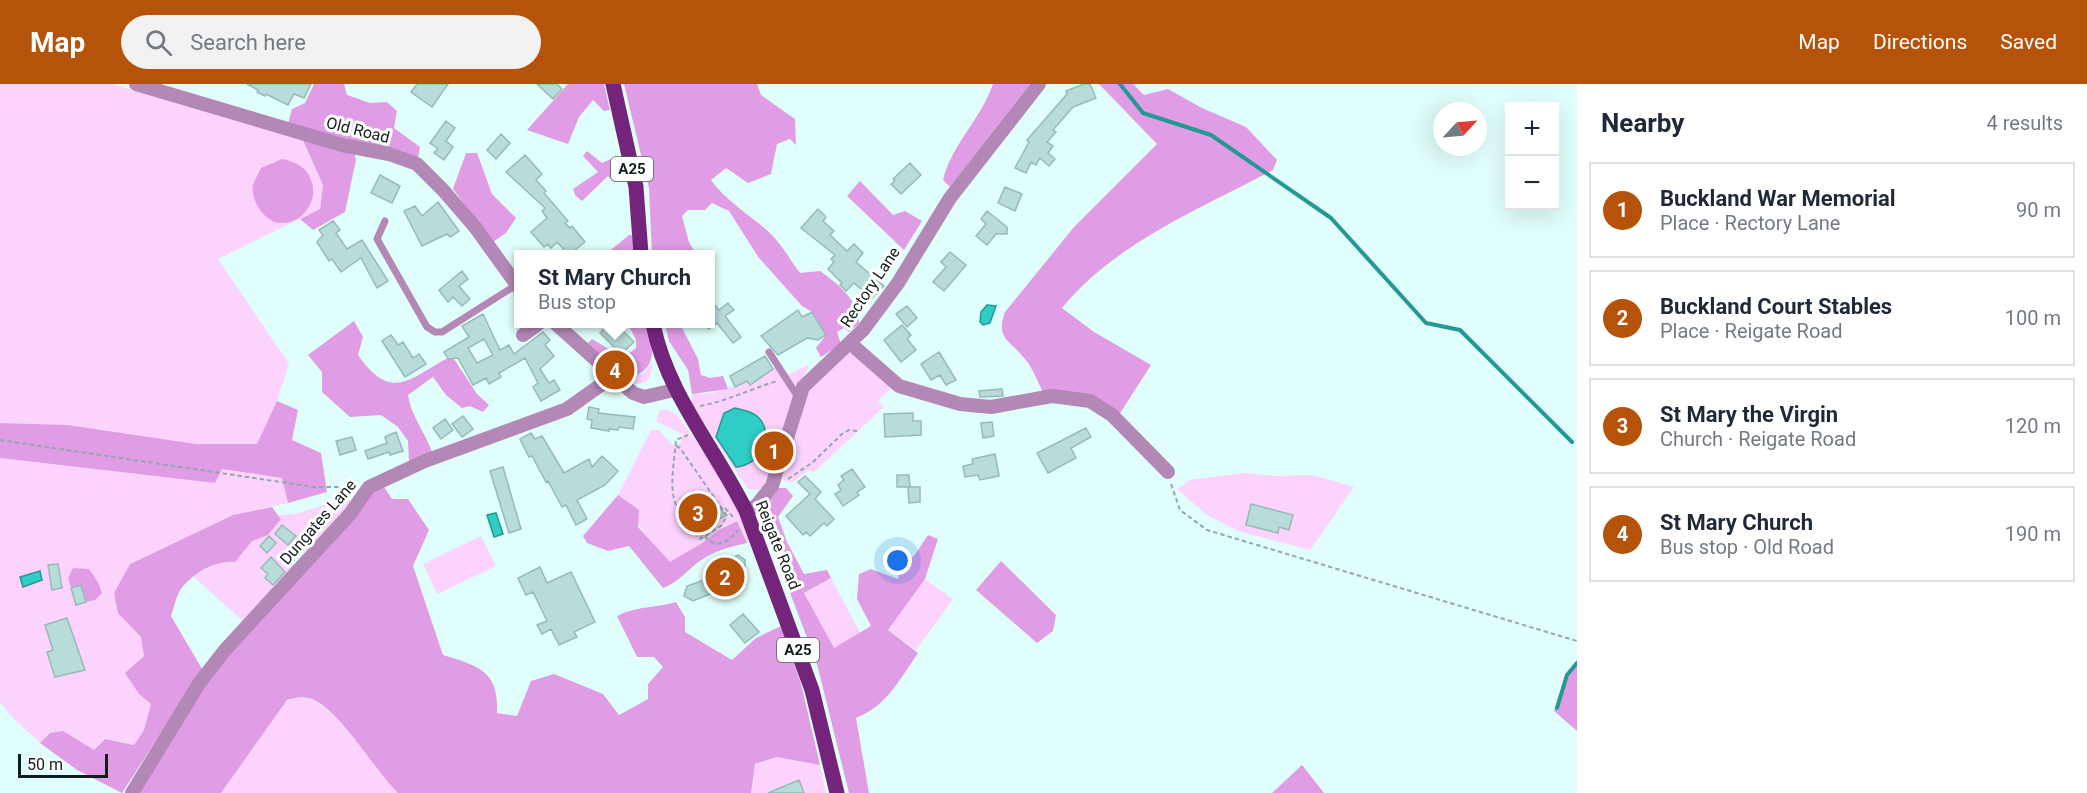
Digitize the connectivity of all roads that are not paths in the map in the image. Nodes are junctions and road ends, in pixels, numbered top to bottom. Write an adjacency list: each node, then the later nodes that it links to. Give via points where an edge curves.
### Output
1 (136, 84): 6 (street, Old Road, via 417,164 475,227)
2 (613, 84): 5 (main road, A25, via 636,187)
3 (1039, 84): 12 (street, Rectory Lane, via 950,198 906,264 898,283)
4 (385, 221): 7 (lane, via 377,239 427,327 435,332 442,332)
5 (641, 250)
6 (514, 281)
7 (514, 289)
8 (533, 328): 11 (street)
9 (560, 328): 14 (street)
10 (654, 328): 15 (main road, Reigate Road / A25)
11 (523, 335)
12 (851, 344): 16 (street, Rectory Lane, via 814,375); 17 (street, via 899,386 972,407 1052,396 1090,401 1112,415)
13 (769, 352): 16 (lane)
14 (612, 377): 15 (street, via 644,397); 19 (street, Dungates Lane, via 567,409 425,461 369,487 350,514 200,682)
15 (674, 390): 18 (main road, Reigate Road / A25)
16 (798, 397): 18 (street, Rectory Lane, via 772,486 756,506)
17 (1168, 472)
18 (746, 511): 20 (main road, Reigate Road / A25, via 812,690)
19 (132, 793)
20 (837, 793)

